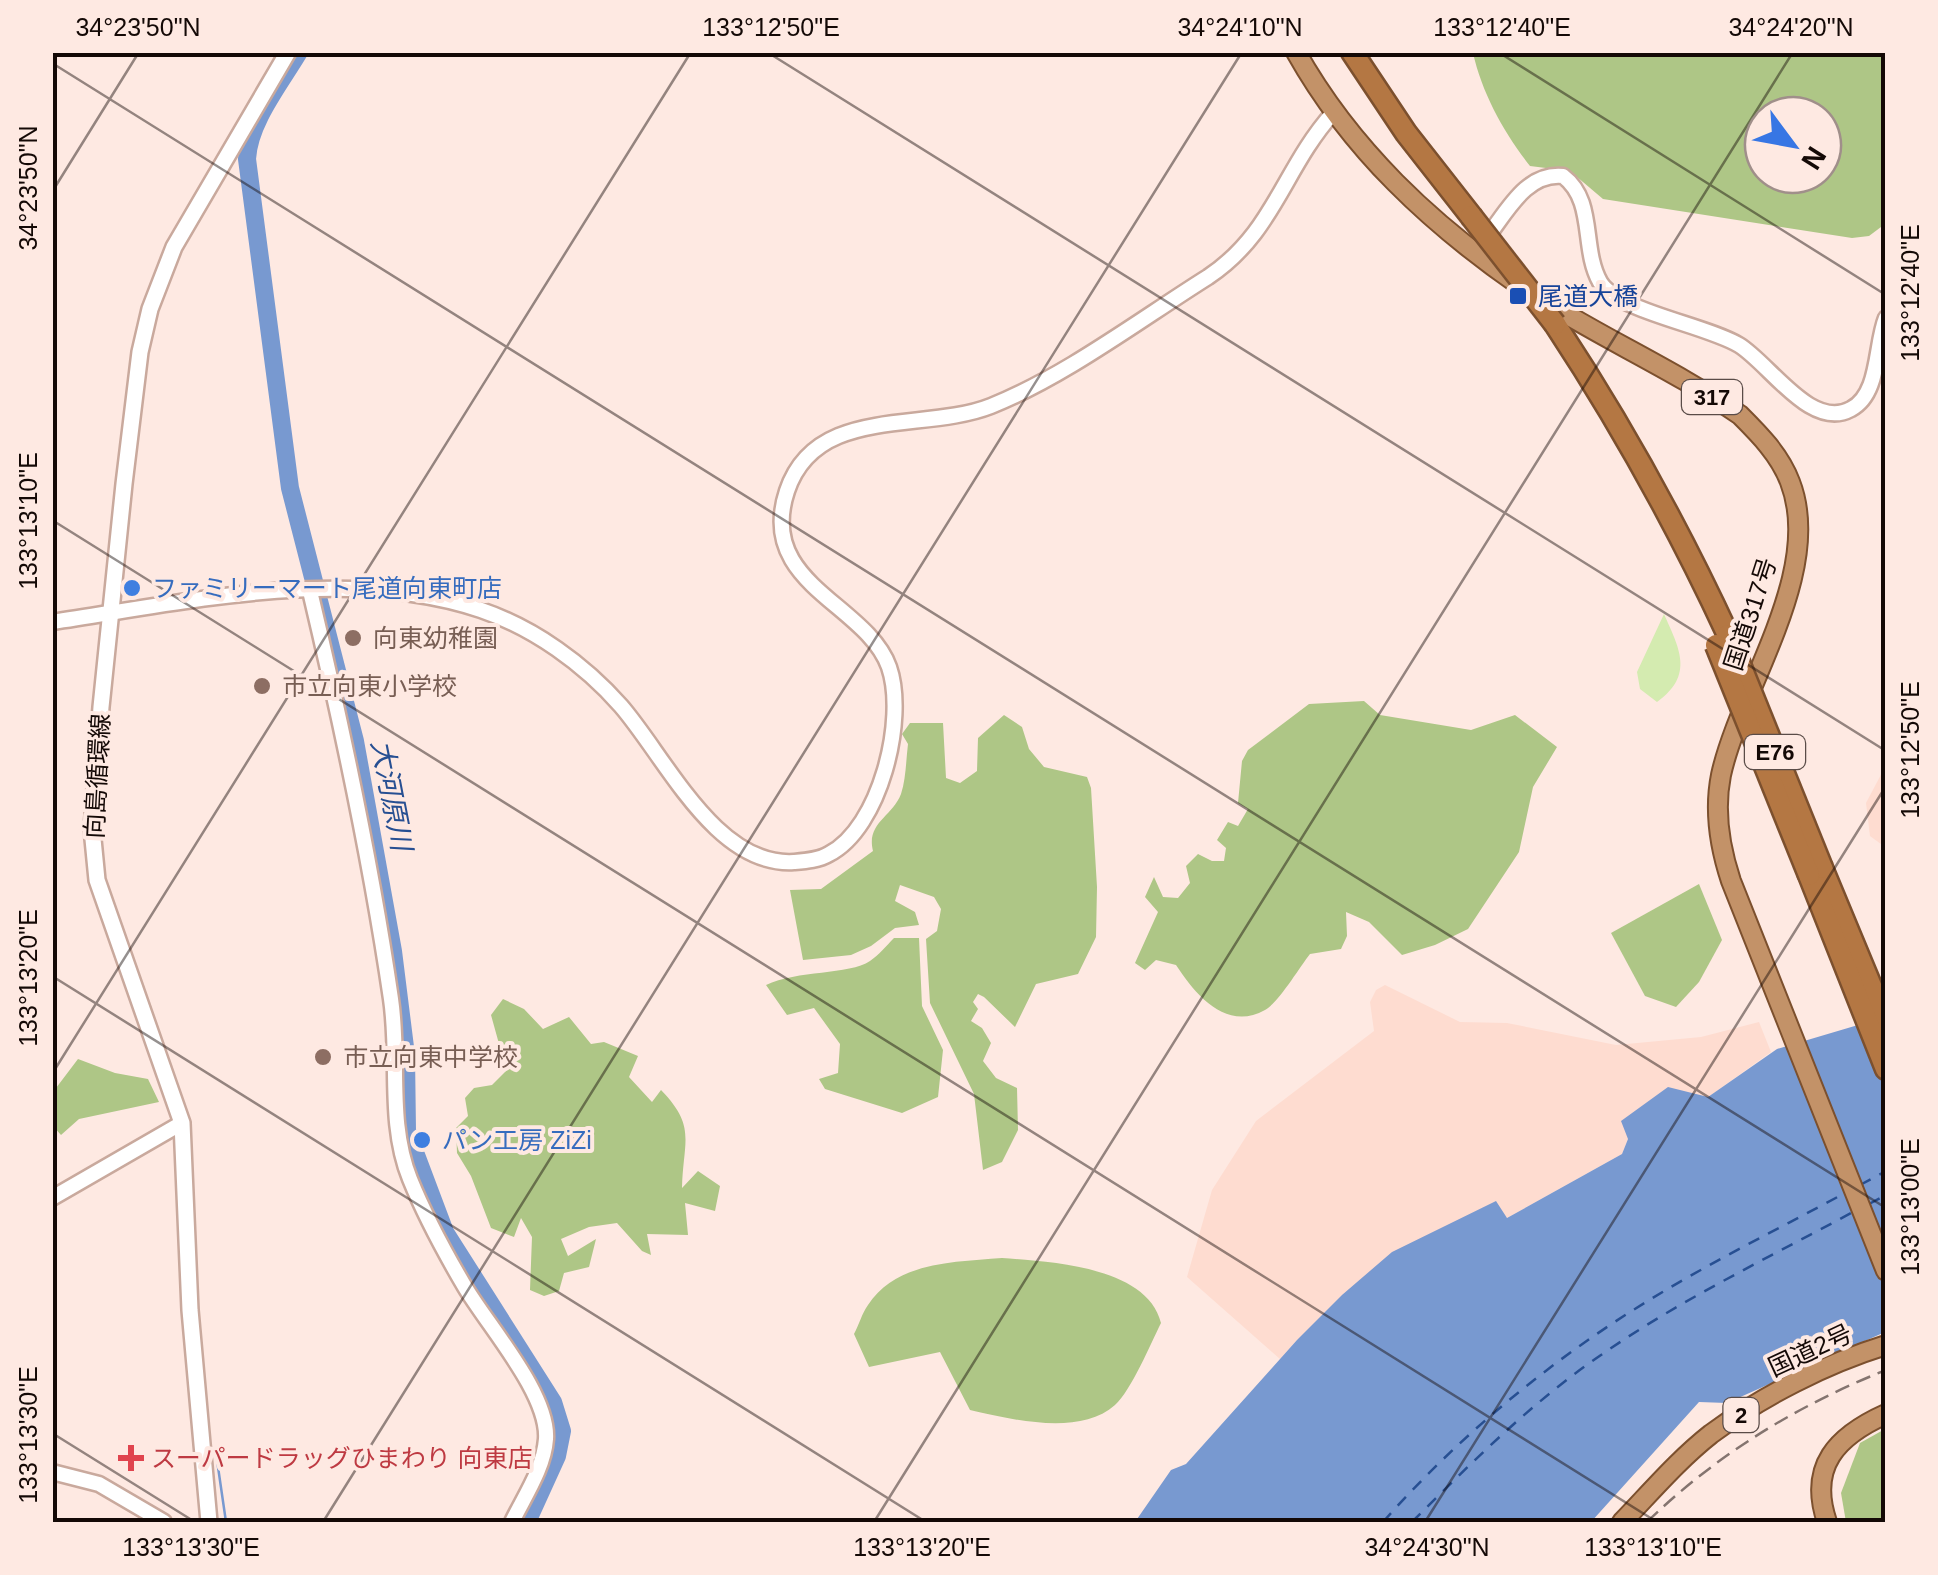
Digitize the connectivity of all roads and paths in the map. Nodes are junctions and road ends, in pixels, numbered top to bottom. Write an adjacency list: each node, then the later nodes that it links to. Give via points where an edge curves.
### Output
1 (288, 52): 8 (main road, 向島循環線, via 174,247 150,309)
2 (1296, 52): 4 (highway, 国道317号 / 317)
3 (1352, 52): 10 (highway, E76, bridge, via 1609,406 1689,551)
4 (1333, 113): 5 (highway, 国道317号 / 317, via 1392,182); 7 (street, via 1252,240 1208,278 989,407 838,434 796,469 782,510 787,546 806,579 881,654 894,702 874,798 857,830 828,855 782,862 743,850 710,822 604,688 517,626 437,598)
5 (1474, 251): 6 (street, via 1529,184 1563,176 1581,196 1606,290 1741,346 1805,404 1829,414 1850,410 1868,392); 15 (highway, 国道317号 / 317, via 1524,288 1740,415 1790,480 1798,526 1792,573 1721,776 1720,842)
6 (1886, 318)
7 (310, 590): 8 (street, via 226,595); 21 (street, via 349,754 382,941 394,1025 396,1127 409,1177 545,1420 542,1460)
8 (112, 614): 9 (street); 13 (main road, 向島循環線, via 100,708 94,865)
9 (52, 622)
10 (1722, 640): 11 (highway, E76, bridge); 12 (highway, E76, bridge)
11 (1886, 1022)
12 (1886, 1068)
13 (182, 1123): 14 (street); 20 (main road, 向島循環線, via 190,1310)
14 (52, 1198)
15 (1886, 1271)
16 (1886, 1345): 22 (highway, 国道2号 / 2, via 1770,1396 1712,1434)
17 (1886, 1414): 23 (highway, via 1844,1436 1831,1455 1820,1492)
18 (52, 1472): 19 (street, via 100,1484)
19 (164, 1522)
20 (210, 1522)
21 (512, 1522)
22 (1622, 1522)
23 (1827, 1522)

